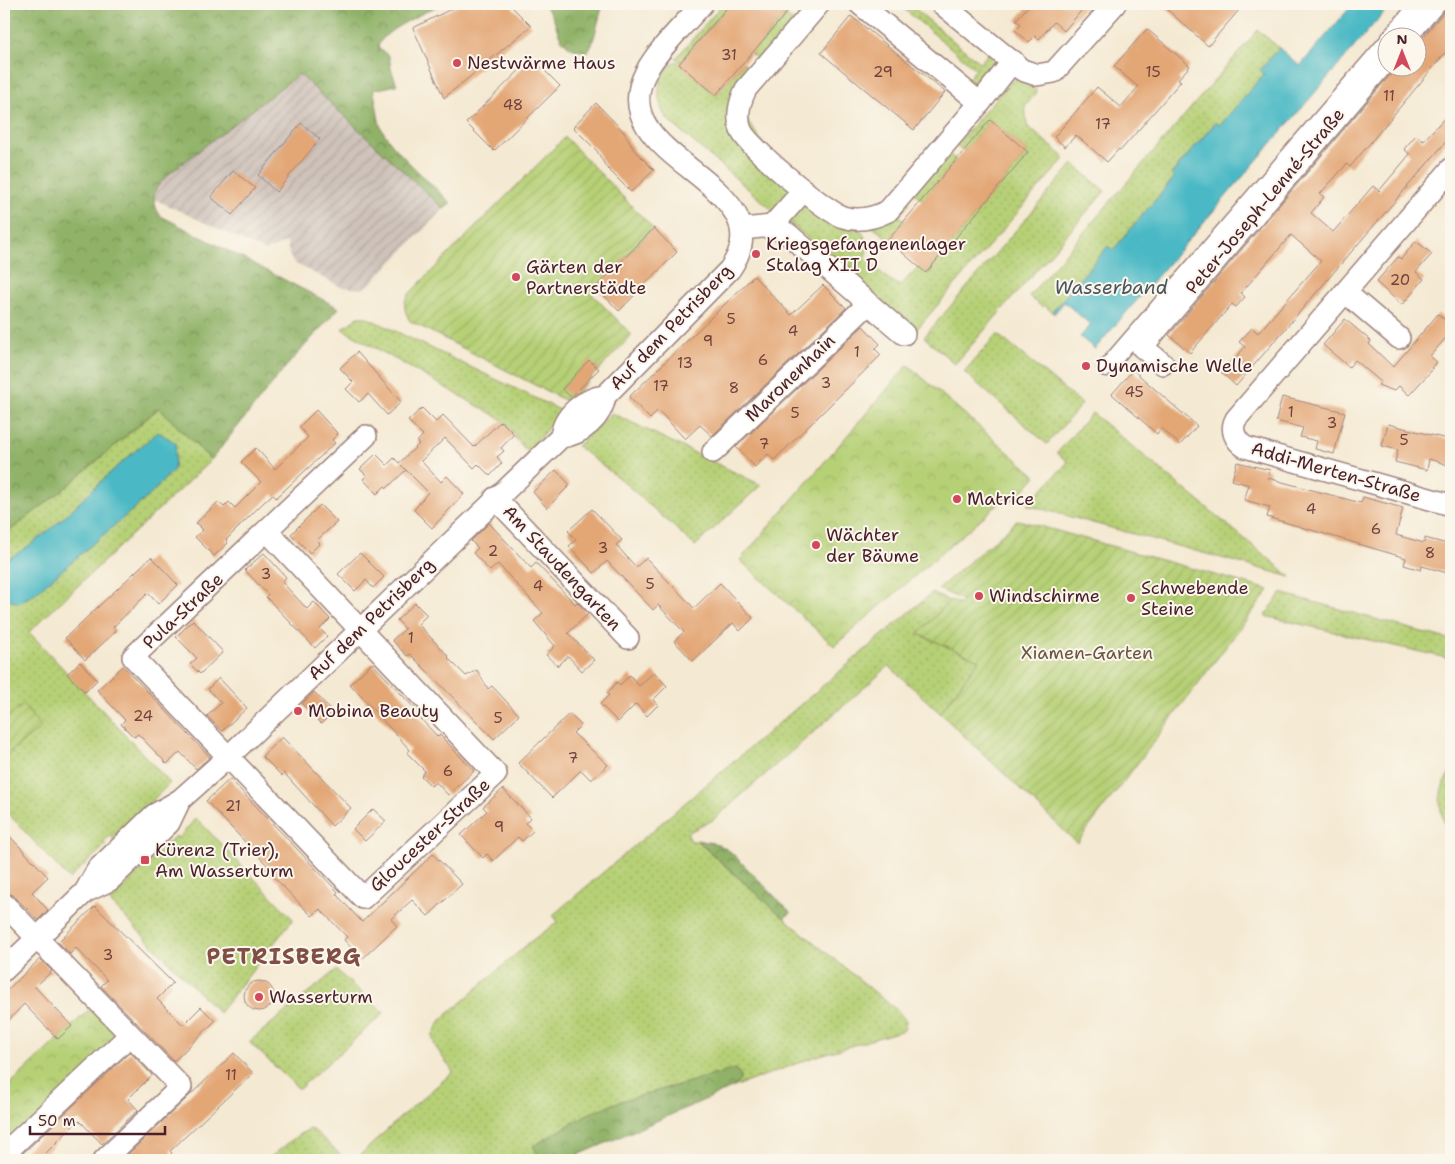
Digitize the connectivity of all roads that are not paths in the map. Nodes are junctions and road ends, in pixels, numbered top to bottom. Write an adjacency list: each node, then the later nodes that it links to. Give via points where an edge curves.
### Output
1 (702, 4): 17 (street, via 646,72 640,93 641,110 652,135 720,193 733,209)
2 (819, 4): 15 (street, via 746,89 739,115 746,139)
3 (860, 4): 13 (street)
4 (942, 4): 11 (street)
5 (1115, 4): 11 (street, via 1054,72 1037,75 1022,70)
6 (1419, 4): 8 (street)
7 (1434, 4): 9 (street)
8 (1399, 28)
9 (1414, 28)
10 (1378, 53): 23 (street)
11 (1012, 61): 13 (street)
12 (1378, 70): 22 (street, Peter-Joseph-Lenné-Straße, via 1142,347)
13 (980, 102): 15 (street, via 905,193 881,215 857,219 840,216)
14 (1451, 169): 18 (street)
15 (804, 190): 16 (street)
16 (772, 226): 17 (street); 19 (street, via 788,234)
17 (742, 229): 26 (street, Auf dem Petrisberg, via 739,253 730,269 605,396 601,411 577,433 561,437)
18 (1345, 292): 21 (street); 27 (street, Addi-Merten-Straße, via 1236,418 1233,425 1238,441 1246,447)
19 (868, 304): 20 (street); 25 (street, Maronenhain)
20 (904, 334)
21 (1399, 338)
22 (1163, 364)
23 (1106, 368)
24 (366, 436): 28 (street, Pula-Straße)
25 (713, 452)
26 (496, 498): 29 (street, Auf dem Petrisberg); 30 (street, Am Staudengarten)
27 (1451, 505)
28 (267, 532): 29 (street); 31 (street, Pula-Straße, via 133,657)
29 (361, 629): 31 (street, Auf dem Petrisberg); 31 (street, Gloucester-Straße, via 496,774 363,898)
30 (628, 638)
31 (227, 758): 33 (street, Auf dem Petrisberg, via 180,800 154,815 98,869 85,892)
32 (4, 904): 33 (street)
33 (37, 938): 34 (street, Auf dem Petrisberg); 35 (street)
34 (4, 970)
35 (130, 1034): 36 (street); 37 (street, via 181,1087)
36 (8, 1154)
37 (104, 1160)

